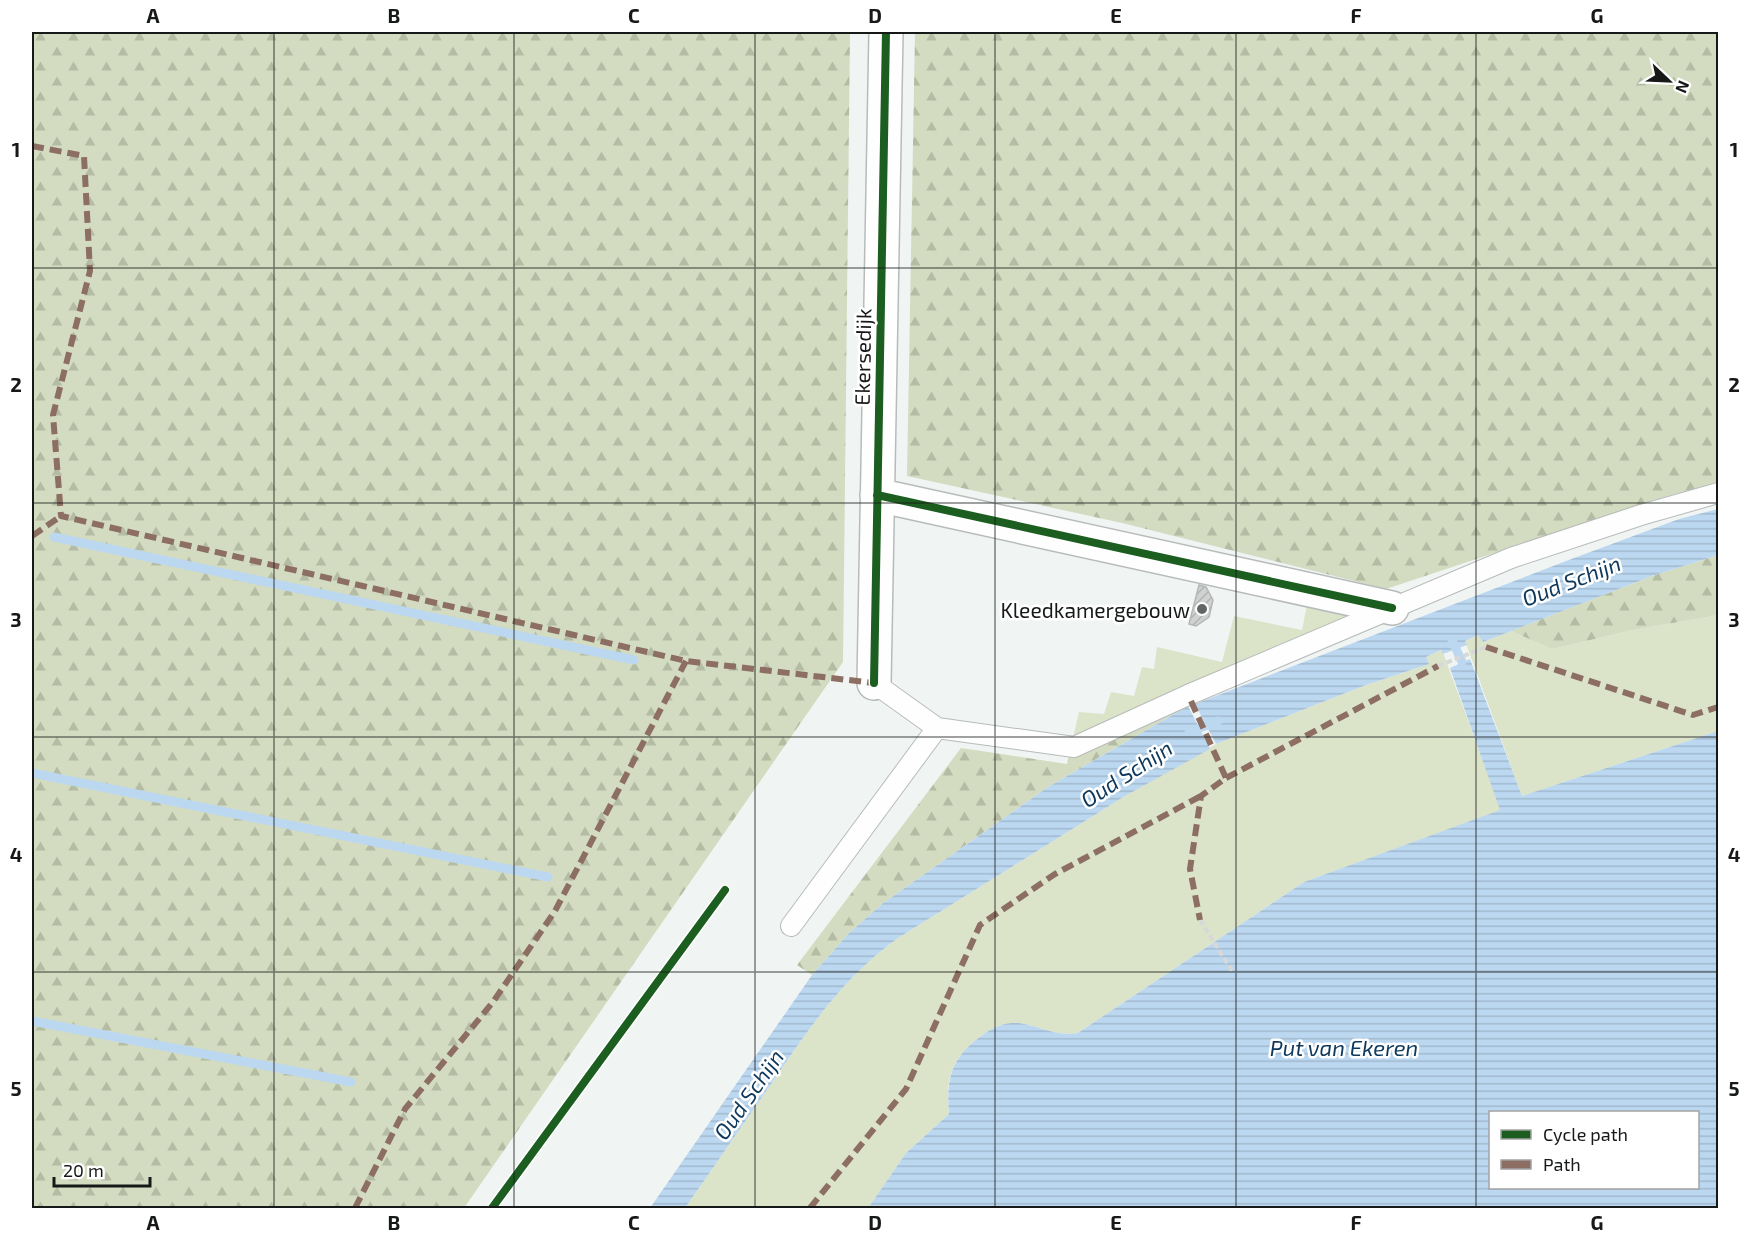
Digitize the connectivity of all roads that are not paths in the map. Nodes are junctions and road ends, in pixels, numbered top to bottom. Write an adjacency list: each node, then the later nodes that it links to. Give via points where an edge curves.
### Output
1 (886, 32): 3 (street, Ekersedijk)
2 (1719, 493): 4 (lane, via 1511,558)
3 (877, 495): 4 (street); 5 (street, Ekersedijk)
4 (1392, 608): 6 (lane, via 1074,747)
5 (874, 683): 6 (lane)
6 (937, 728): 7 (lane)
7 (791, 926)

